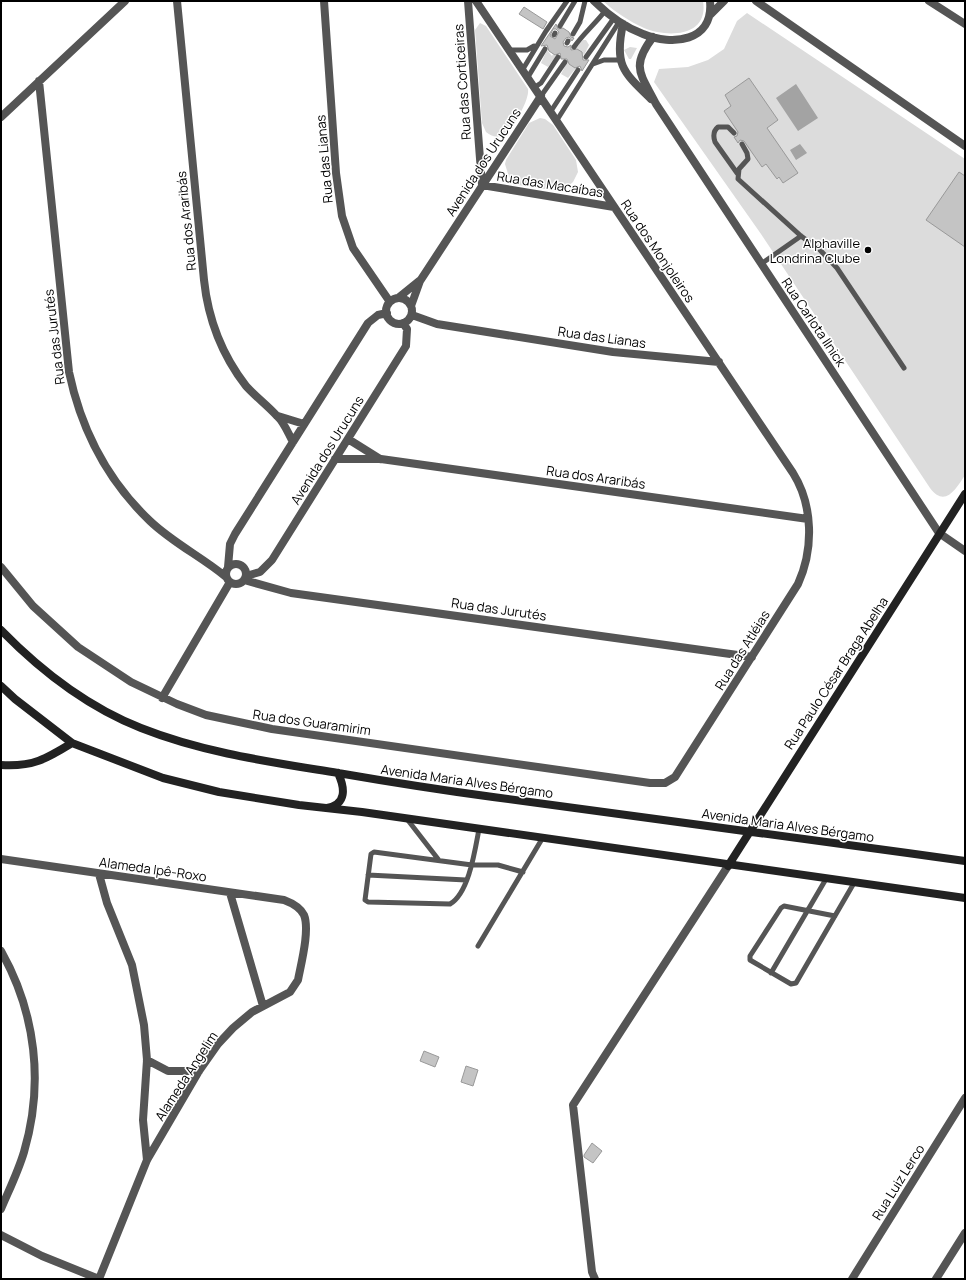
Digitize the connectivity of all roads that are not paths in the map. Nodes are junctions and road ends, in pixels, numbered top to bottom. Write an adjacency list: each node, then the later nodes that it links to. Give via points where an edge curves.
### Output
1 (125, 1): 34 (street)
2 (177, 1): 57 (street, Rua dos Araribás, via 209,311 213,327 237,372 256,397)
3 (324, 1): 51 (street, Rua das Lianas, via 336,173 342,216 353,248)
4 (468, 1): 45 (street, Rua das Corticeiras)
5 (476, 1): 25 (street, Rua dos Monjoleiros)
6 (567, 1): 22 (lane)
7 (575, 1): 19 (lane)
8 (585, 1): 20 (lane, via 580,22)
9 (594, 1): 15 (street)
10 (710, 1): 16 (street)
11 (724, 1): 16 (street)
12 (750, 1): 14 (street)
13 (930, 1): 18 (street)
14 (759, 4): 43 (street)
15 (605, 12): 17 (street); 23 (lane)
16 (710, 15): 21 (street, via 702,29 690,38 673,40)
17 (619, 22): 21 (street); 27 (lane); 28 (street, Rua Carlota Ilnick); 30 (lane)
18 (965, 24)
19 (560, 26)
20 (573, 34)
21 (653, 37): 37 (street, Rua Carlota Ilnick, via 642,53 639,67)
22 (538, 43): 25 (lane, via 527,50); 31 (lane)
23 (574, 47)
24 (545, 49): 33 (lane)
25 (510, 50): 31 (street, Rua dos Monjoleiros)
26 (558, 57): 35 (lane)
27 (586, 57)
28 (620, 60): 30 (lane, via 611,59); 37 (street, Rua Carlota Ilnick, via 629,78)
29 (565, 62): 36 (lane)
30 (593, 64): 40 (lane)
31 (522, 69): 33 (street, Rua dos Monjoleiros)
32 (578, 70): 38 (lane)
33 (528, 77): 35 (street, Rua dos Monjoleiros)
34 (39, 81): 39 (street); 70 (street, Rua das Jurutés, via 69,372 87,432 98,455 151,522)
35 (535, 88): 36 (street, Rua dos Monjoleiros)
36 (541, 96): 38 (street, Rua dos Monjoleiros); 45 (street, Avenida dos Urucuns)
37 (656, 104): 48 (street, Rua Carlota Ilnick)
38 (551, 111): 40 (street, Rua dos Monjoleiros)
39 (1, 117)
40 (557, 120): 46 (street, Rua dos Monjoleiros)
41 (734, 133): 44 (lane, via 723,126 716,128 714,134 715,142)
42 (742, 144): 44 (lane, via 748,159)
43 (965, 146)
44 (737, 174): 47 (lane, via 738,179)
45 (482, 185): 46 (street, Rua das Macaíbas); 49 (street, Avenida dos Urucuns)
46 (614, 207): 55 (street, Rua dos Monjoleiros)
47 (801, 236): 48 (lane); 56 (lane, via 820,250 837,268)
48 (761, 264): 65 (street, Rua Carlota Ilnick)
49 (420, 281): 50 (street, Avenida dos Urucuns); 52 (street, Avenida dos Urucuns)
50 (398, 298): 51 (street); 52 (street, via 406,300)
51 (390, 302): 53 (street)
52 (411, 310): 54 (street); 55 (street, Rua das Lianas, via 437,324 613,352)
53 (387, 313): 54 (street, via 391,321); 58 (street, via 378,315 368,323)
54 (403, 323): 59 (street, Avenida dos Urucuns, via 407,329 406,346)
55 (719, 362): 64 (street, Rua dos Monjoleiros, via 795,477)
56 (904, 368)
57 (278, 416): 58 (street, Rua dos Araribás); 60 (street, Rua dos Araribás)
58 (304, 424): 60 (street)
59 (348, 439): 61 (street, Rua dos Araribás); 62 (street, Avenida dos Urucuns)
60 (293, 442): 68 (street, via 235,534 230,544)
61 (380, 459): 62 (street, Rua dos Araribás); 64 (street, Rua dos Araribás)
62 (335, 460): 69 (street, Avenida dos Urucuns, via 270,564 260,572)
63 (965, 494): 65 (street, Rua Paulo César Braga Abelha)
64 (808, 519): 72 (street, Rua das Atléias, via 808,546 801,578)
65 (940, 533): 66 (street); 82 (street, Rua Paulo César Braga Abelha)
66 (965, 551)
67 (1, 567): 74 (street, Rua dos Guaramirim, via 33,606 78,647 116,674)
68 (228, 567): 69 (street, via 240,565 245,569); 70 (street)
69 (245, 578): 70 (street, via 236,584); 72 (street, Rua das Jurutés, via 291,593)
70 (228, 580): 74 (street)
71 (1, 630): 77 (street, Avenida Maria Alves Bérgamo, via 29,658 58,681 94,705 135,725 215,751)
72 (752, 657): 78 (street, Rua das Atléias, via 675,777)
73 (1, 686): 75 (street)
74 (162, 698): 78 (street, Rua dos Guaramirim, via 206,715 246,725 650,783)
75 (72, 743): 76 (street, via 45,760 17,766); 79 (street, via 162,778 219,792)
76 (1, 765)
77 (338, 773): 79 (street, via 344,787 342,798 334,806); 82 (street, Avenida Maria Alves Bérgamo, via 413,786)
78 (668, 782)
79 (322, 808): 80 (street)
80 (407, 819): 81 (street); 85 (lane)
81 (479, 830): 83 (street); 87 (lane)
82 (749, 831): 86 (street, Avenida Maria Alves Bérgamo); 88 (street, Rua Paulo César Braga Abelha)
83 (542, 839): 88 (street); 89 (lane)
84 (1, 859): 90 (street, Alameda Ipê-Roxo)
85 (438, 859): 87 (lane); 91 (lane, via 374,852 371,854)
86 (965, 861)
87 (472, 865): 89 (lane, via 498,864); 93 (lane)
88 (728, 866): 92 (street); 112 (street, via 572,1105 592,1272)
89 (523, 872): 100 (lane)
90 (99, 874): 95 (street, Alameda Ipê-Roxo); 104 (street, via 107,903 132,966 144,1025)
91 (368, 875): 93 (lane); 93 (lane, via 365,900 368,902 450,904 460,895)
92 (826, 879): 94 (street); 98 (lane)
93 (466, 880)
94 (854, 883): 96 (street); 99 (lane)
95 (230, 893): 97 (street, Alameda Ipê-Roxo, via 284,900); 103 (street)
96 (965, 898)
97 (300, 909): 103 (street, Alameda Angelim, via 305,929 298,980 290,992)
98 (808, 910): 99 (lane); 102 (lane); 102 (lane, via 784,906 781,908 750,956 750,960)
99 (835, 916): 102 (lane, via 796,983 791,984)
100 (478, 946)
101 (1, 951): 108 (street, via 19,989 28,1016 35,1078 34,1109 28,1138 20,1165)
102 (771, 972)
103 (263, 1006): 105 (street, Alameda Angelim, via 225,1036)
104 (147, 1060): 105 (street, via 168,1071); 107 (street, via 143,1120)
105 (199, 1071): 107 (street, Alameda Angelim)
106 (965, 1098): 113 (street, Rua Luiz Lerco)
107 (147, 1160): 111 (street, Alameda Angelim)
108 (1, 1209)
109 (965, 1233): 114 (street)
110 (1, 1235): 111 (street, via 42,1256)
111 (99, 1279)
112 (595, 1279)
113 (852, 1279)
114 (936, 1279)

